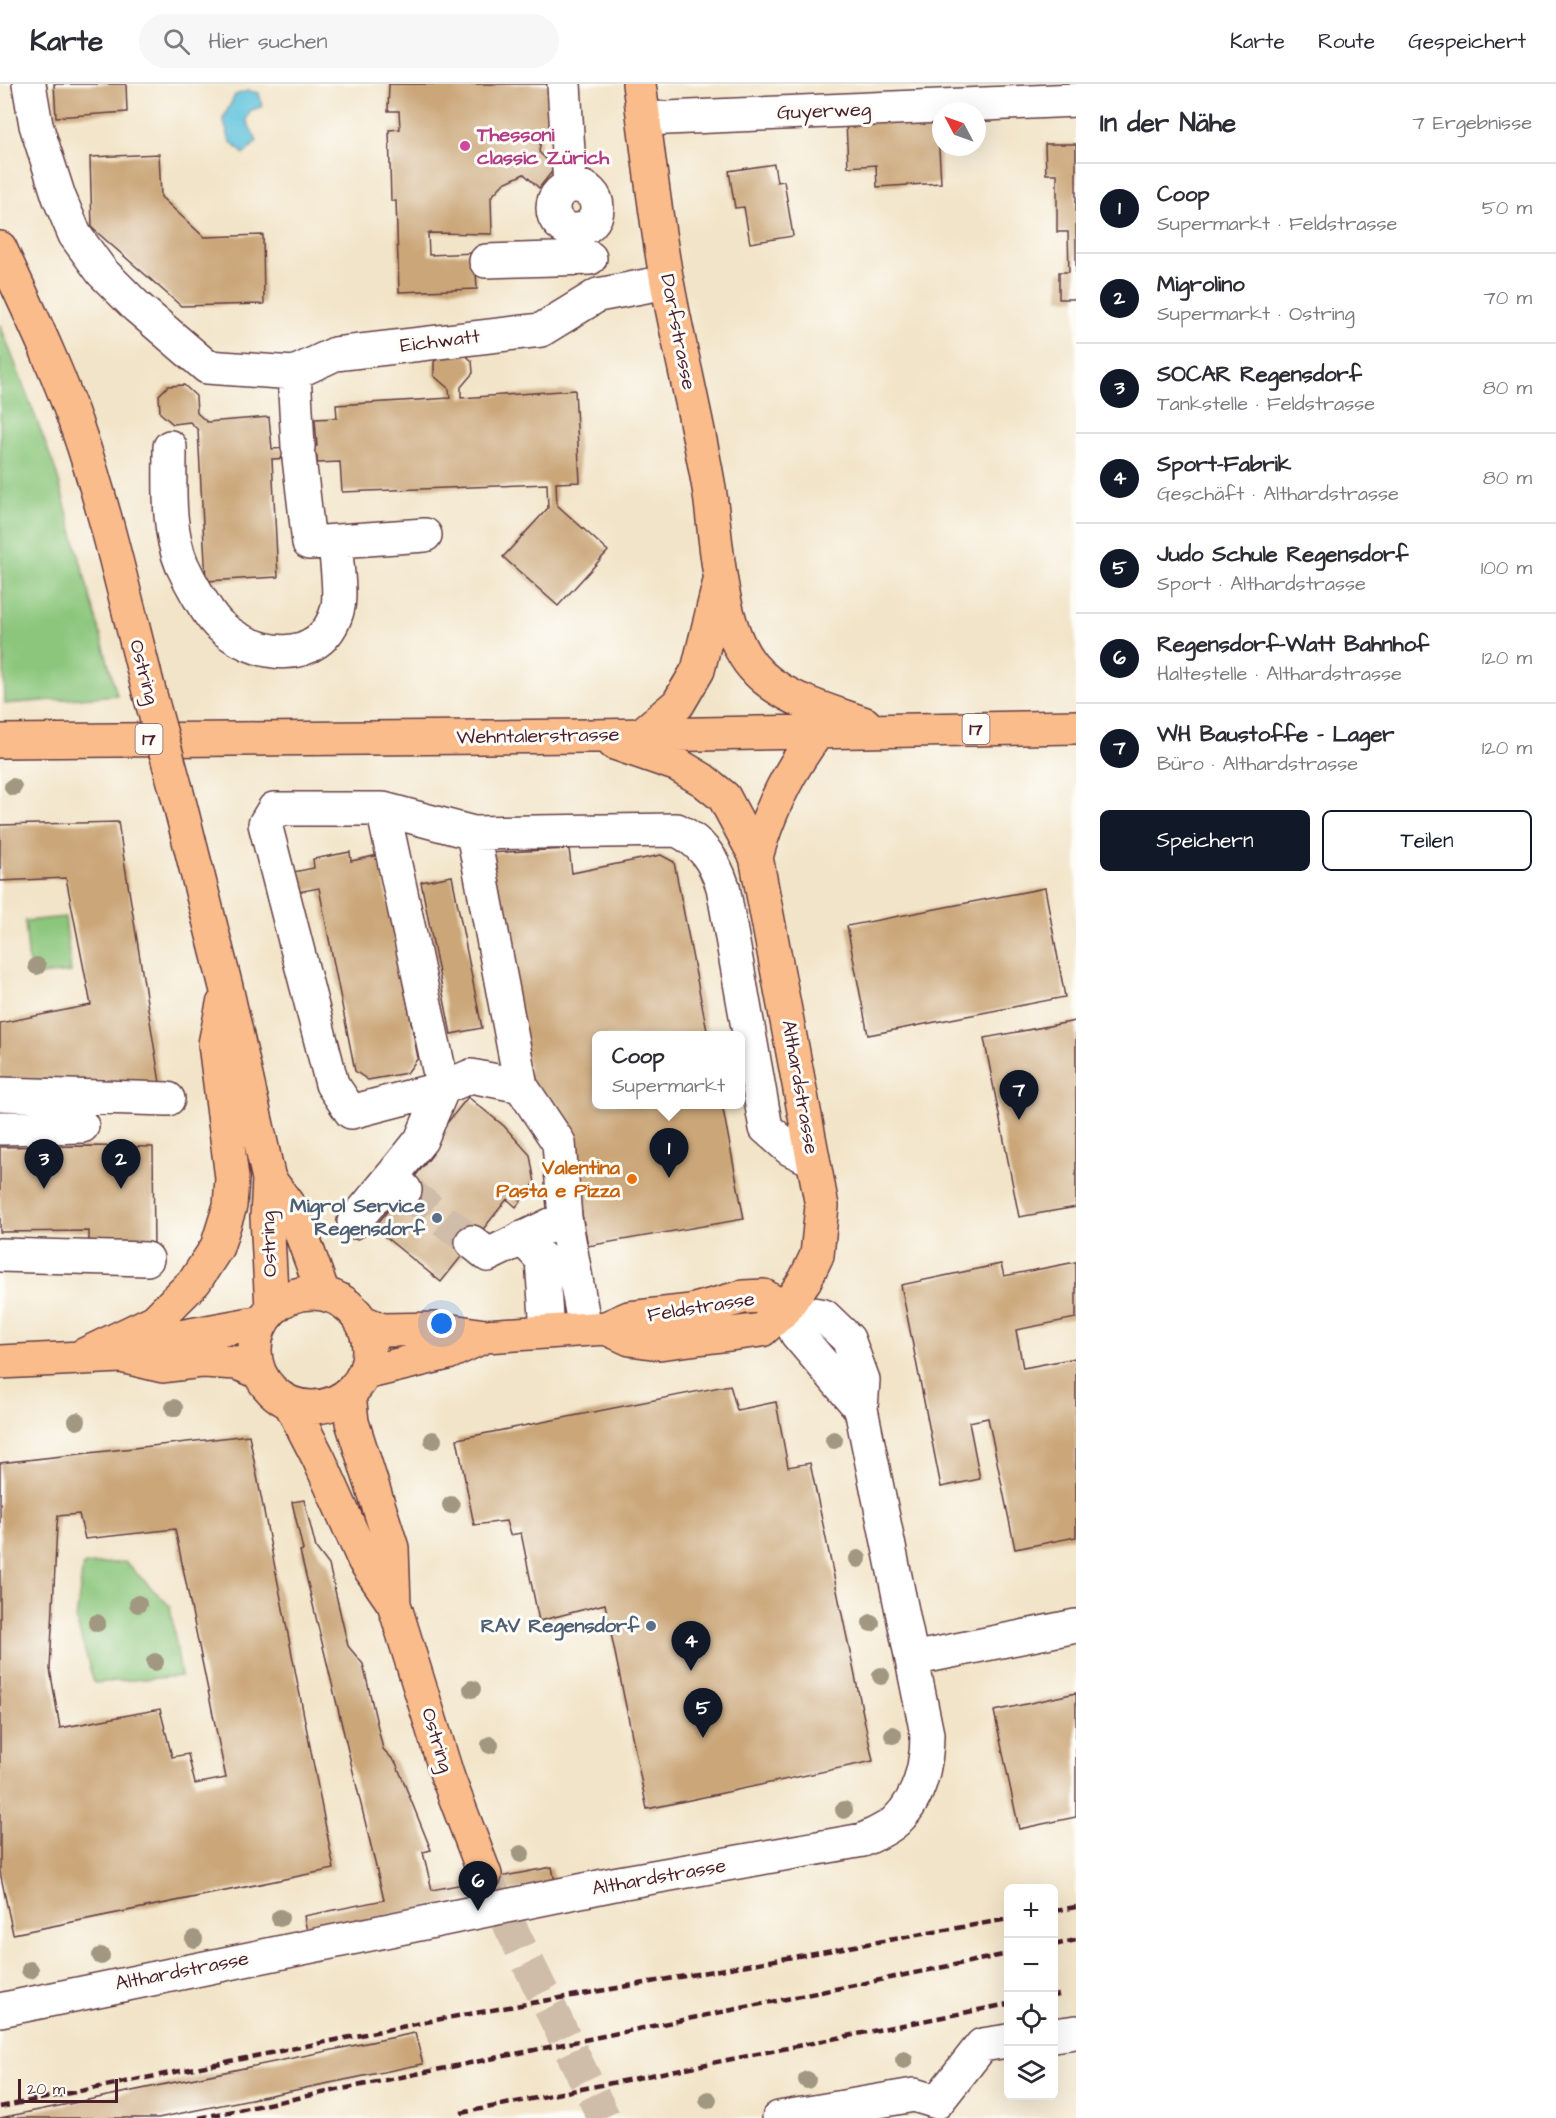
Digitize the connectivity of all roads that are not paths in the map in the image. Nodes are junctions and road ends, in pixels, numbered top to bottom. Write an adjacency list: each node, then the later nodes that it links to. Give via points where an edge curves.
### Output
1 (28, 84): 11 (street, Eichwatt, via 36,125 59,197 75,235 102,272 207,367)
2 (564, 84): 6 (street, via 570,186 585,187 598,205)
3 (639, 84): 5 (main road, Dorfstrasse)
4 (1076, 100): 5 (street, Guyerweg)
5 (644, 119): 9 (main road, Dorfstrasse)
6 (587, 243): 8 (street); 10 (street)
7 (0, 248): 27 (main road, Ostring, bridge, via 50,358 102,508)
8 (486, 261)
9 (667, 282): 10 (street, Eichwatt); 15 (main road, Dorfstrasse, via 709,489)
10 (598, 295): 11 (street, Eichwatt, via 541,330 335,354)
11 (294, 373): 14 (street, via 309,543)
12 (170, 447): 14 (street, via 171,502 182,564 217,623 245,644 271,652 303,649 327,634 338,608)
13 (425, 535): 14 (street)
14 (335, 542)
15 (720, 580): 17 (main road, Dorfstrasse, via 738,642 751,666 771,685); 19 (main road, Dorfstrasse, via 698,670 678,704)
16 (1076, 727): 17 (main road, Wehntalerstrasse / 17)
17 (883, 731): 18 (main road, Wehntalerstrasse / 17)
18 (818, 732): 19 (main road, Wehntalerstrasse / 17); 24 (main road, Althardstrasse, via 781,787 766,820)
19 (642, 735): 20 (main road, Wehntalerstrasse / 17)
20 (592, 736): 21 (main road, Wehntalerstrasse / 17); 24 (main road, Althardstrasse, via 678,765 703,780 724,797)
21 (0, 741)
22 (383, 809): 23 (street); 29 (street); 29 (street, via 274,809 265,824 332,1084 351,1112)
23 (473, 832): 26 (street, via 677,830 700,844 717,868); 28 (street)
24 (756, 857): 25 (main road, Althardstrasse)
25 (767, 921): 26 (street); 34 (main road, Althardstrasse)
26 (729, 928): 34 (street, via 766,1128 790,1149)
27 (226, 987): 35 (main road, Ostring); 49 (main road, via 215,1044 232,1178 230,1206 217,1247 195,1281 155,1322)
28 (521, 1086): 29 (street, via 471,1076); 36 (street, via 559,1143)
29 (443, 1088): 37 (street, via 399,1183)
30 (0, 1094): 31 (street)
31 (168, 1099)
32 (82, 1126): 33 (street)
33 (0, 1128)
34 (813, 1160): 43 (main road, Althardstrasse, via 822,1206 817,1255)
35 (269, 1179): 42 (main road, Ostring, via 294,1213); 44 (main road, Ostring)
36 (565, 1218): 38 (street); 46 (street)
37 (354, 1222)
38 (522, 1238): 39 (street, via 488,1254); 47 (street, via 542,1259)
39 (472, 1242)
40 (0, 1255): 41 (street)
41 (147, 1259)
42 (323, 1293): 44 (main road, via 287,1298); 45 (main road, via 353,1309)
43 (785, 1309): 46 (main road, Feldstrasse, via 762,1330 659,1343); 57 (street, Althardstrasse, via 824,1316 848,1340 864,1380 861,1409)
44 (267, 1315): 50 (main road, via 163,1340); 52 (main road, via 256,1338)
45 (363, 1322): 48 (main road, Feldstrasse, via 382,1330 439,1329); 53 (main road, via 369,1356)
46 (595, 1329): 47 (main road, Feldstrasse)
47 (547, 1332): 48 (main road, Feldstrasse)
48 (485, 1336): 53 (main road, Feldstrasse, via 448,1353)
49 (82, 1356): 50 (main road); 51 (main road)
50 (121, 1356): 52 (main road, via 164,1366 203,1361 237,1363)
51 (0, 1362)
52 (259, 1372): 54 (main road, via 266,1385)
53 (357, 1383): 54 (main road, via 336,1402 305,1407); 55 (main road, Ostring, via 352,1422 392,1548)
54 (290, 1403): 55 (main road, Ostring, via 320,1459 364,1560)
55 (394, 1604): 58 (main road, Ostring, via 448,1778)
56 (1076, 1626): 57 (street)
57 (912, 1659): 59 (street, Althardstrasse, via 927,1734 927,1761 917,1791 896,1822 863,1840 596,1888)
58 (485, 1875)
59 (0, 2010)
60 (1076, 2032): 61 (street)
61 (1058, 2034)
62 (1004, 2042): 63 (street, via 982,2045)
63 (941, 2110): 64 (street, via 914,2095)
64 (779, 2118)

